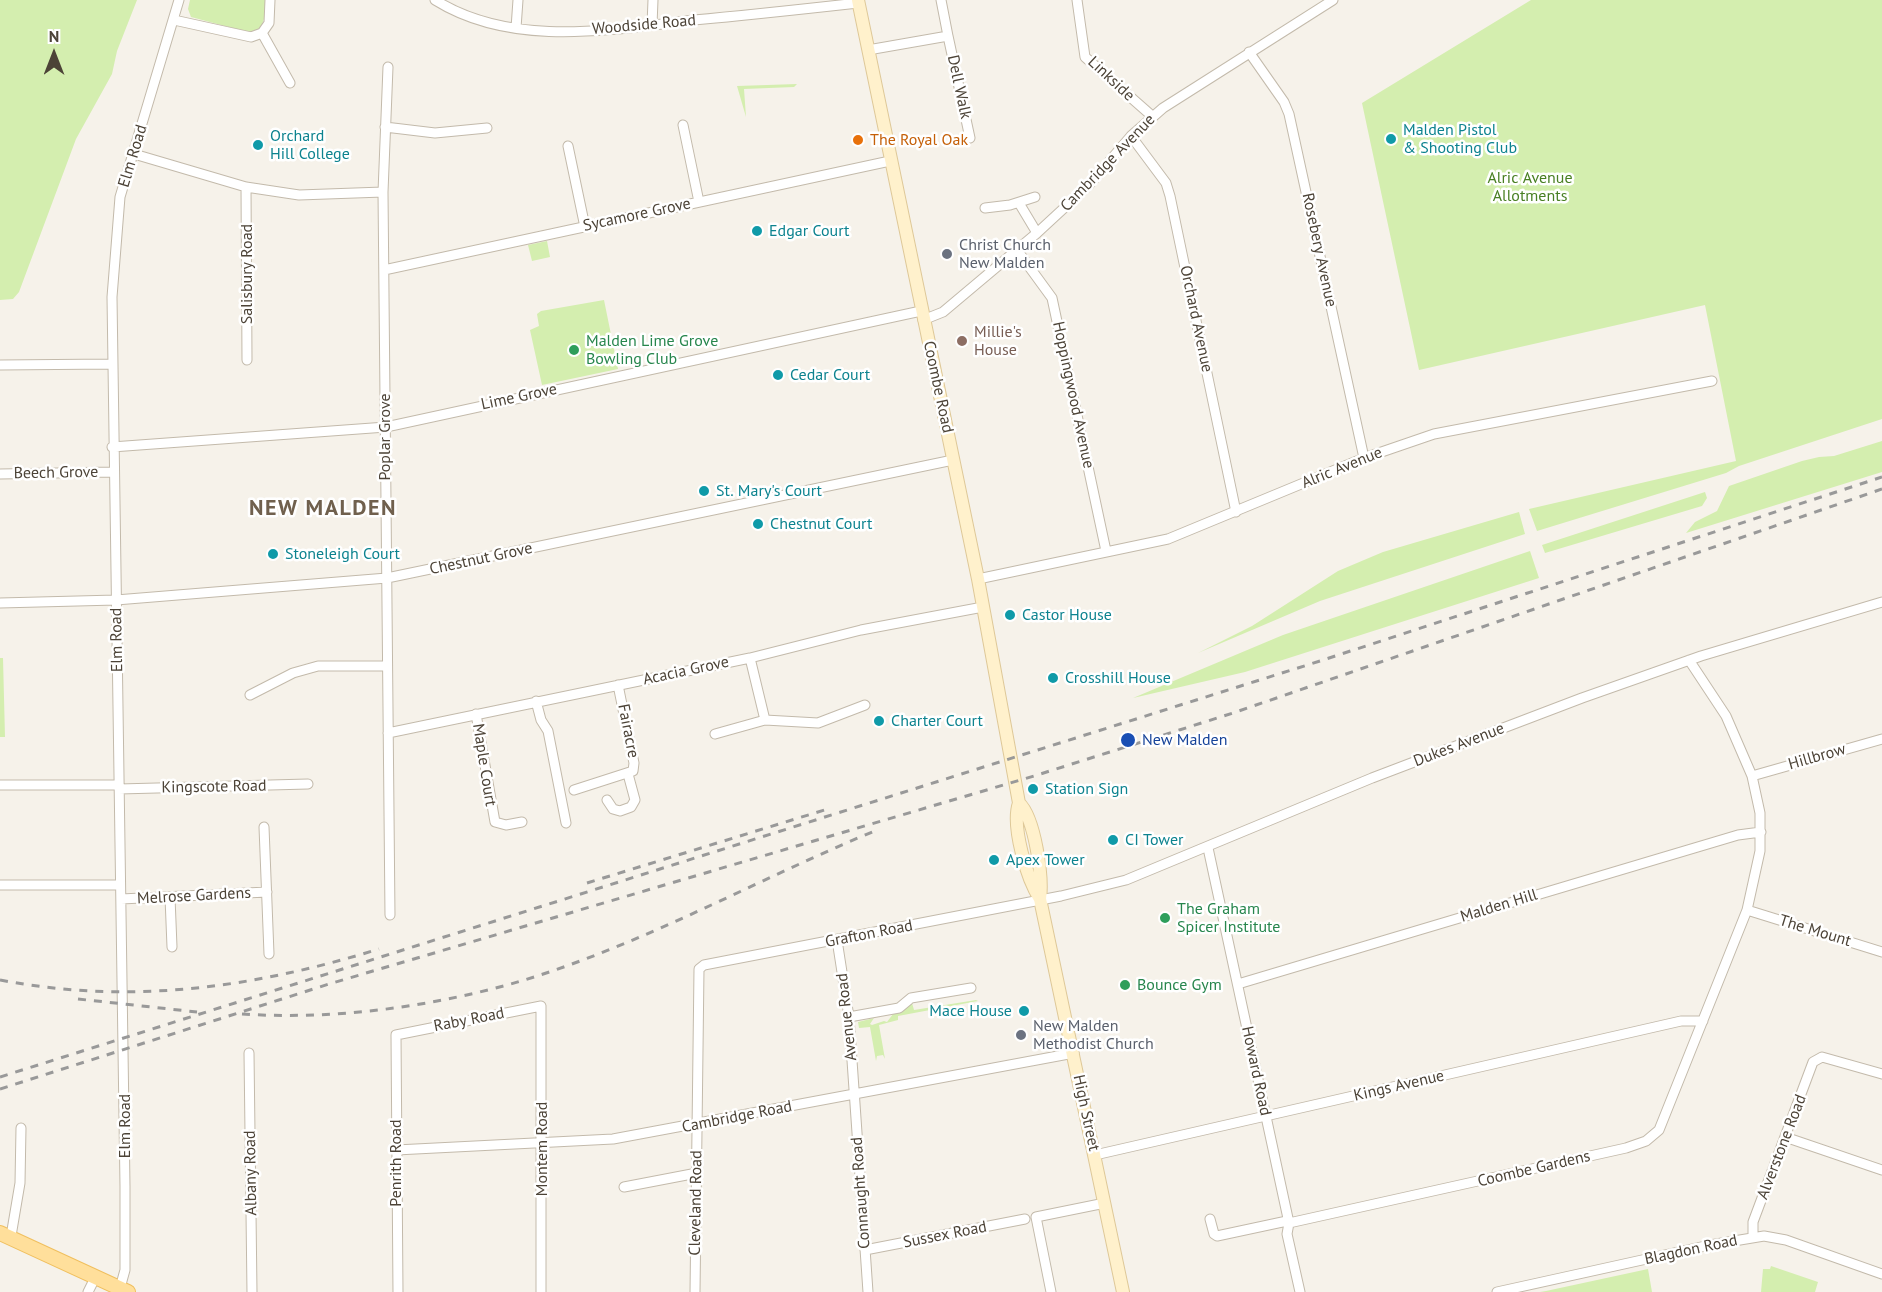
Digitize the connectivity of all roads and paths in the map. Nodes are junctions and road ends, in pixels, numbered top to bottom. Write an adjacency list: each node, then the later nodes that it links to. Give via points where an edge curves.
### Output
1 (179, 0): 10 (street, Elm Road)
2 (270, 0): 13 (street, via 269,23)
3 (435, 0): 12 (street, Woodside Road, via 459,15)
4 (518, 0): 12 (street)
5 (653, 0): 11 (street)
6 (941, 0): 14 (street, Dell Walk)
7 (1077, 0): 19 (street, Linkside, via 1085,57)
8 (1333, 0): 16 (street, Cambridge Avenue)
9 (858, 1): 11 (street, Woodside Road); 15 (main road, Coombe Road)
10 (174, 20): 13 (street, via 251,37); 26 (street, Elm Road)
11 (652, 25): 12 (street, Woodside Road, via 613,31)
12 (516, 28)
13 (262, 33): 18 (street)
14 (948, 36): 15 (street, Dell Walk); 24 (street, Dell Walk)
15 (868, 50): 27 (main road, Coombe Road)
16 (1249, 52): 19 (street, Cambridge Avenue); 45 (street, Rosebery Avenue, via 1289,114)
17 (388, 67): 21 (street, Poplar Grove)
18 (290, 83)
19 (1152, 117): 23 (street, Cambridge Avenue)
20 (683, 125): 31 (street)
21 (385, 127): 22 (street, via 435,133); 29 (street, Poplar Grove)
22 (487, 128)
23 (1131, 136): 35 (street, Cambridge Avenue, via 1089,185); 49 (street, Orchard Avenue, via 1166,183 1170,196)
24 (970, 138)
25 (568, 146): 34 (street)
26 (134, 154): 28 (street); 40 (street, Elm Road, via 117,221)
27 (890, 161): 31 (street, Sycamore Grove); 38 (main road, Coombe Road)
28 (246, 187): 29 (street, via 299,195); 39 (street, Salisbury Road)
29 (383, 192): 37 (street, Poplar Grove)
30 (1035, 197): 32 (street)
31 (699, 202): 34 (street, Sycamore Grove)
32 (1019, 203): 33 (street); 35 (street)
33 (985, 208)
34 (585, 227): 37 (street, Sycamore Grove)
35 (1037, 233): 36 (street, Cambridge Avenue)
36 (1017, 250): 38 (street, Cambridge Avenue, via 943,312); 50 (street, Hoppingwood Avenue, via 1052,298)
37 (384, 270): 43 (street, Poplar Grove)
38 (922, 316): 43 (street, Lime Grove); 46 (main road, Coombe Road)
39 (247, 360)
40 (112, 364): 41 (street); 44 (street, Elm Road)
41 (0, 365)
42 (1712, 381): 45 (street, Alric Avenue, via 1434,434)
43 (386, 427): 44 (street, Lime Grove); 51 (street, Poplar Grove)
44 (112, 447): 47 (street, Elm Road)
45 (1364, 458): 49 (street, Alric Avenue)
46 (953, 460): 51 (street, Chestnut Grove); 52 (main road, Coombe Road)
47 (112, 472): 48 (street, Beech Grove); 53 (street, Elm Road)
48 (0, 474)
49 (1236, 512): 50 (street, Alric Avenue, via 1168,539)
50 (1106, 551): 52 (street, Alric Avenue)
51 (387, 579): 53 (street, Chestnut Grove); 59 (street, Poplar Grove)
52 (978, 579): 56 (main road, Coombe Road)
53 (116, 600): 55 (street, Chestnut Grove); 74 (street, Elm Road)
54 (1882, 602): 58 (street, Dukes Avenue)
55 (0, 603)
56 (983, 607): 57 (street, Acacia Grove, via 861,630); 70 (main road, Coombe Road)
57 (750, 658): 60 (street, Acacia Grove); 65 (street)
58 (1689, 660): 71 (street, Coombe Gardens, via 1726,716); 81 (street, Dukes Avenue, via 1372,778)
59 (387, 666): 61 (street, via 318,666 293,673); 66 (street, Poplar Grove)
60 (618, 685): 62 (street, Acacia Grove); 69 (street, Fairacre, via 634,763)
61 (250, 695)
62 (536, 701): 64 (street, Acacia Grove); 78 (street, via 548,731)
63 (865, 705): 65 (street, via 818,723)
64 (476, 714): 66 (street, Acacia Grove); 77 (street, Maple Court, via 495,822)
65 (765, 720): 67 (street)
66 (388, 733): 89 (street, Poplar Grove)
67 (715, 734)
68 (1882, 738): 71 (street, Hillbrow)
69 (628, 774): 75 (street, Fairacre); 76 (street, Fairacre, via 635,801 631,807 613,809)
70 (1014, 776): 86 (main road, High Street, via 1022,848 1030,885)
71 (1752, 776): 80 (street, Coombe Gardens)
72 (308, 784): 74 (street, Kingscote Road)
73 (0, 785): 74 (street, Kingscote Road)
74 (119, 787): 83 (street, Elm Road)
75 (574, 790)
76 (607, 800)
77 (522, 822)
78 (566, 823)
79 (264, 827): 84 (street, Melrose Gardens)
80 (1761, 832): 88 (street, Coombe Gardens, via 1757,872); 95 (street, Malden Hill, via 1750,832)
81 (1208, 848): 86 (street, Dukes Avenue, via 1126,880); 95 (street, Howard Road)
82 (0, 885): 83 (street)
83 (120, 885): 87 (street, Elm Road)
84 (267, 892): 85 (street, Melrose Gardens); 93 (street, Melrose Gardens)
85 (170, 897): 87 (street, Melrose Gardens); 91 (street)
86 (1040, 898): 90 (street, Grafton Road); 102 (main road, High Street)
87 (121, 899): 124 (street, Elm Road)
88 (1747, 910): 92 (street, The Mount); 99 (street, Coombe Gardens)
89 (390, 915)
90 (837, 940): 94 (street, Grafton Road); 98 (street, Avenue Road)
91 (172, 947)
92 (1882, 952)
93 (269, 954)
94 (699, 969): 106 (street, Cleveland Road)
95 (1238, 984): 105 (street, Howard Road)
96 (971, 988): 98 (street, via 911,998 900,1008)
97 (541, 1006): 100 (street, Raby Road); 109 (street, Montem Road)
98 (849, 1017): 104 (street, Avenue Road)
99 (1703, 1021): 105 (street, Kings Avenue, via 1681,1021); 118 (street, Coombe Gardens, via 1659,1130 1646,1141)
100 (396, 1035): 110 (street, Penrith Road)
101 (249, 1053): 126 (street, Albany Road)
102 (1074, 1053): 104 (street, Cambridge Road); 111 (main road, High Street)
103 (1882, 1074): 108 (street, Alverstone Road, via 1817,1058)
104 (854, 1095): 106 (street, Cambridge Road); 121 (street, Connaught Road)
105 (1266, 1116): 111 (street, Kings Avenue); 118 (street, Howard Road)
106 (698, 1124): 109 (street, Cambridge Road, via 613,1139); 113 (street, Cleveland Road)
107 (21, 1128): 119 (street, via 20,1183)
108 (1785, 1137): 112 (street); 120 (street, Alverstone Road, via 1753,1222)
109 (542, 1143): 110 (street, Cambridge Road); 128 (street, Montem Road)
110 (396, 1150): 127 (street, Penrith Road)
111 (1095, 1155): 115 (main road, High Street)
112 (1882, 1170)
113 (697, 1173): 114 (street); 129 (street, Cleveland Road)
114 (624, 1187)
115 (1105, 1203): 131 (street, via 1036,1216); 132 (main road, High Street)
116 (1025, 1219): 121 (street, Sussex Road)
117 (1210, 1219): 118 (street, Coombe Gardens, via 1217,1236)
118 (1288, 1222): 133 (street, Howard Road, via 1287,1234)
119 (6, 1234): 123 (main road)
120 (1753, 1237): 122 (street, Blagdon Road, via 1786,1240); 134 (street, Blagdon Road)
121 (865, 1250): 130 (street, Connaught Road)
122 (1882, 1275)
123 (96, 1276): 124 (main road); 125 (street)
124 (124, 1290)
125 (88, 1292)
126 (252, 1292)
127 (398, 1292)
128 (542, 1292)
129 (695, 1292)
130 (868, 1292)
131 (1052, 1292)
132 (1123, 1292)
133 (1300, 1292)
134 (1497, 1292)

